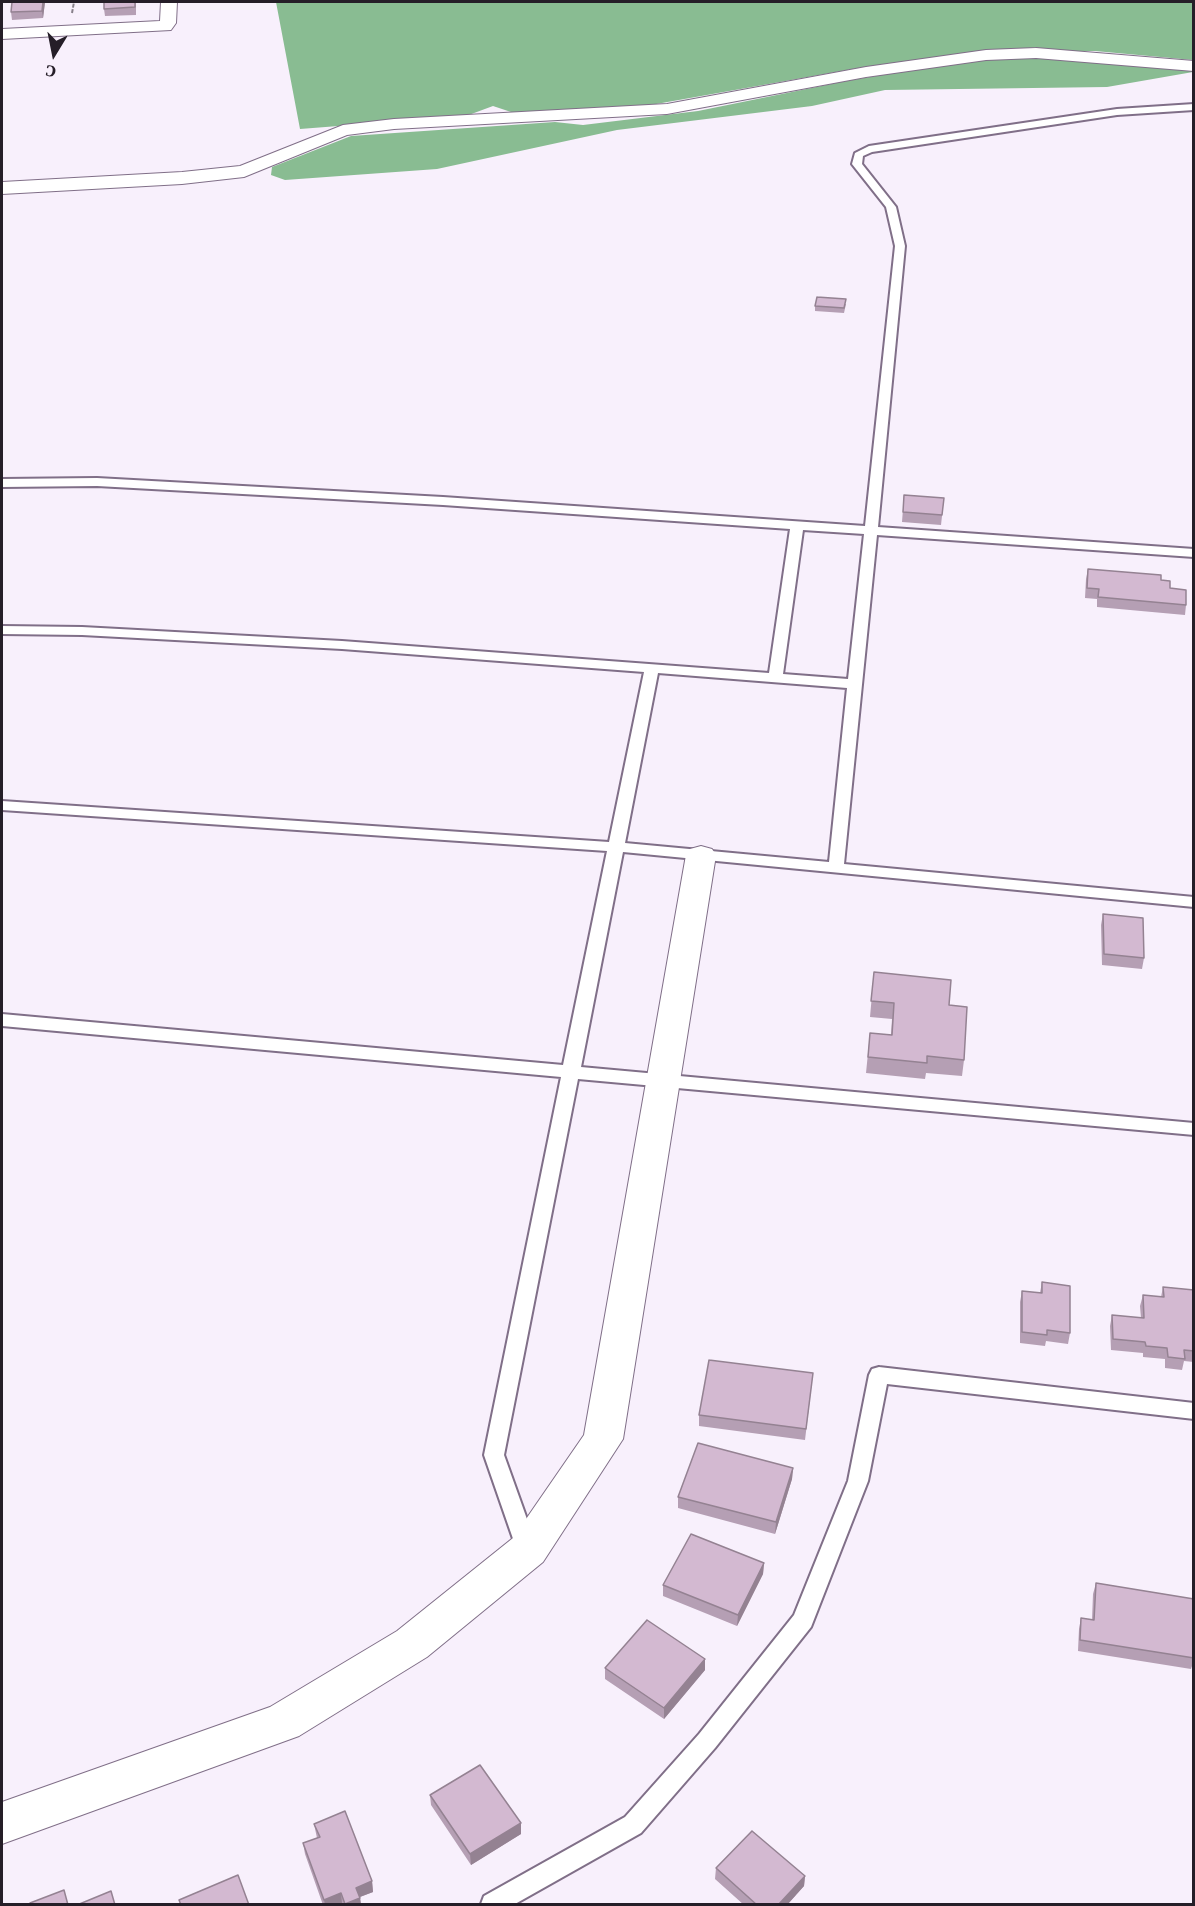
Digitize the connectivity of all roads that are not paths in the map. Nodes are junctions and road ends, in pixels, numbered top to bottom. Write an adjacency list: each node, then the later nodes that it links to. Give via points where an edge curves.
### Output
1 (169, 2): 2 (street, via 165,26)
2 (2, 34)
3 (1194, 66): 5 (street, via 1081,56 986,55 866,72 667,110 343,130 244,171)
4 (1194, 107): 8 (lane, via 1117,112 869,149 858,155 857,164 891,207 900,246)
5 (2, 188)
6 (2, 483): 7 (lane, via 108,482)
7 (797, 525): 8 (lane); 12 (lane)
8 (870, 530): 9 (lane); 13 (lane)
9 (1194, 552)
10 (2, 630): 11 (lane, via 342,645)
11 (652, 668): 12 (lane); 15 (lane)
12 (776, 677): 13 (lane)
13 (855, 684): 17 (lane)
14 (2, 805): 15 (lane)
15 (615, 848): 16 (lane); 20 (lane)
16 (701, 855): 17 (lane); 21 (street)
17 (836, 868): 18 (lane)
18 (1194, 902)
19 (2, 1020): 20 (lane)
20 (571, 1072): 21 (lane); 24 (lane, via 494,1455)
21 (665, 1080): 22 (lane); 24 (street, via 603,1439)
22 (1194, 1129)
23 (1194, 1411): 26 (lane, via 879,1375 858,1481 803,1620 707,1741 633,1825)
24 (528, 1550): 25 (street, via 412,1644 284,1722)
25 (2, 1823)
26 (493, 1905)

